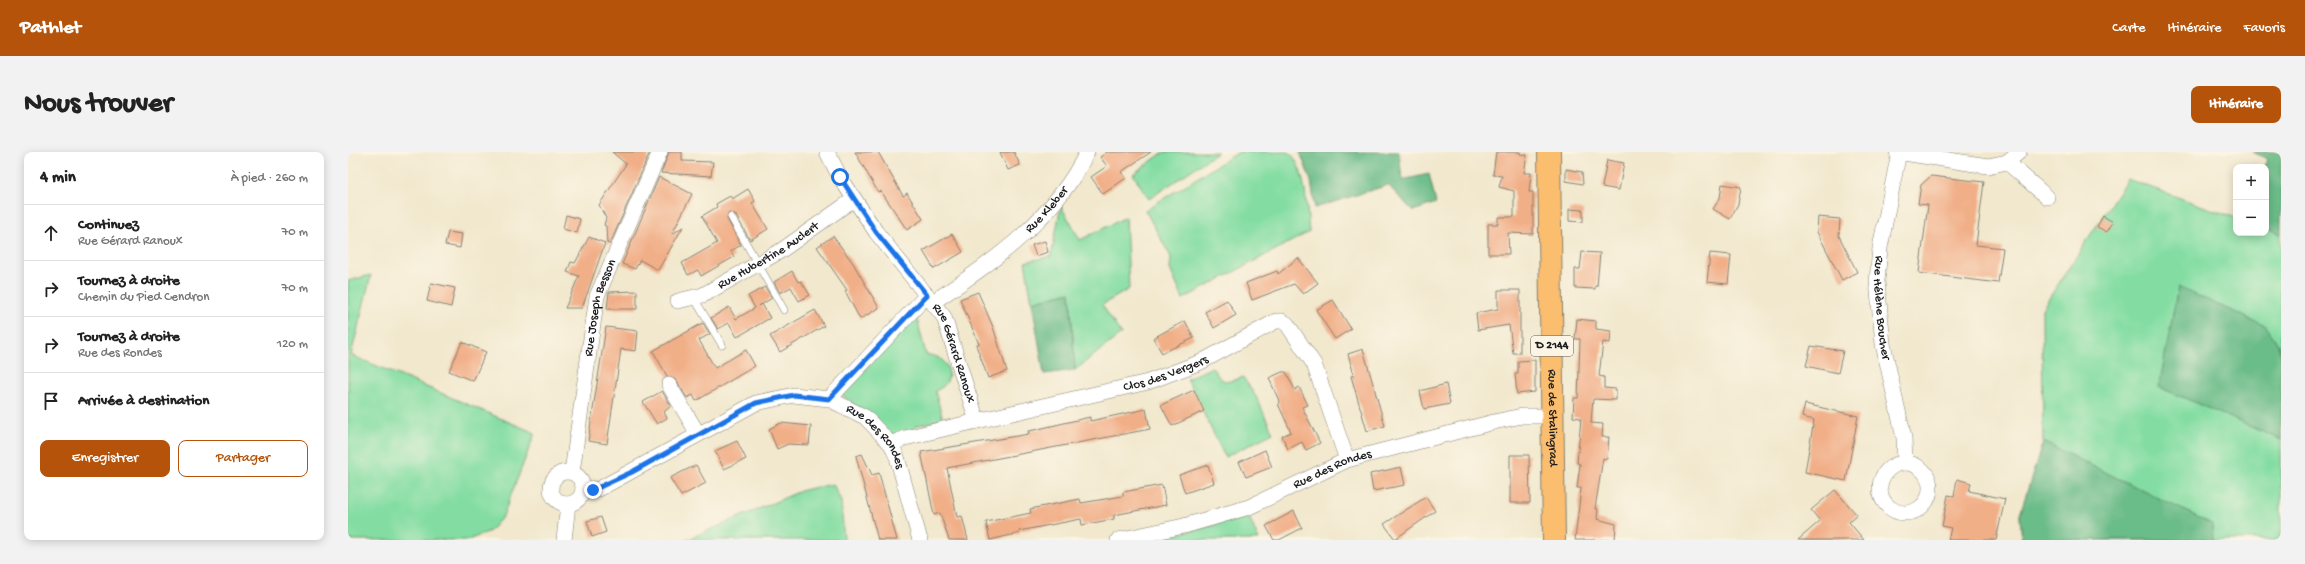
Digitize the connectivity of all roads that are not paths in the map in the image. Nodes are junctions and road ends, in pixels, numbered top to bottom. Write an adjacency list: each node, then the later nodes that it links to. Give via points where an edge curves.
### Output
1 (660, 152): 25 (street, Rue Joseph Besson, via 597,296)
2 (827, 152): 9 (street, Rue Gérard Ranoux)
3 (1087, 152): 13 (street, Rue Kleber, via 1081,166 1046,212 1015,243 996,258)
4 (1549, 152): 19 (main road, Rue de Stalingrad / D 2144)
5 (1898, 152): 7 (street, via 1988,166); 24 (street, Rue Hélène Boucher, via 1880,248 1877,281 1883,344 1904,438)
6 (2019, 152): 7 (street)
7 (2007, 162): 8 (street)
8 (2047, 198)
9 (854, 199): 11 (street, Rue Hubertine Auclert, via 798,240); 13 (street, Rue Gérard Ranoux, via 891,253)
10 (731, 217): 11 (lane)
11 (758, 264): 12 (street, Rue Hubertine Auclert); 15 (lane)
12 (694, 298): 14 (street, Rue Hubertine Auclert); 16 (lane)
13 (930, 299): 18 (street, Rue Kleber); 20 (street, Rue Gérard Ranoux, via 950,330)
14 (678, 302)
15 (784, 310)
16 (722, 345)
17 (669, 385): 21 (street)
18 (829, 399): 21 (street, Rue des Rondes, via 794,395 774,398 740,410); 22 (street, Rue des Rondes, via 865,417)
19 (1552, 416): 23 (street, Rue des Rondes, via 1522,416 1494,422); 31 (main road, Rue de Stalingrad / D 2144)
20 (977, 420): 22 (street, Clos des Vergers, via 905,438); 23 (street, Clos des Vergers, via 1148,382 1201,362 1276,321 1282,321 1287,324 1314,364)
21 (698, 434): 26 (street, Rue des Rondes, via 600,489)
22 (891, 444): 29 (street, Rue des Rondes)
23 (1347, 460): 30 (street, Rue des Rondes, via 1249,507 1184,526)
24 (1905, 463)
25 (572, 472): 26 (street, via 580,479); 27 (street, via 556,476 551,486 553,496)
26 (583, 490): 27 (street, via 578,500)
27 (568, 504): 28 (street)
28 (564, 540)
29 (920, 540)
30 (1118, 540)
31 (1554, 540)

